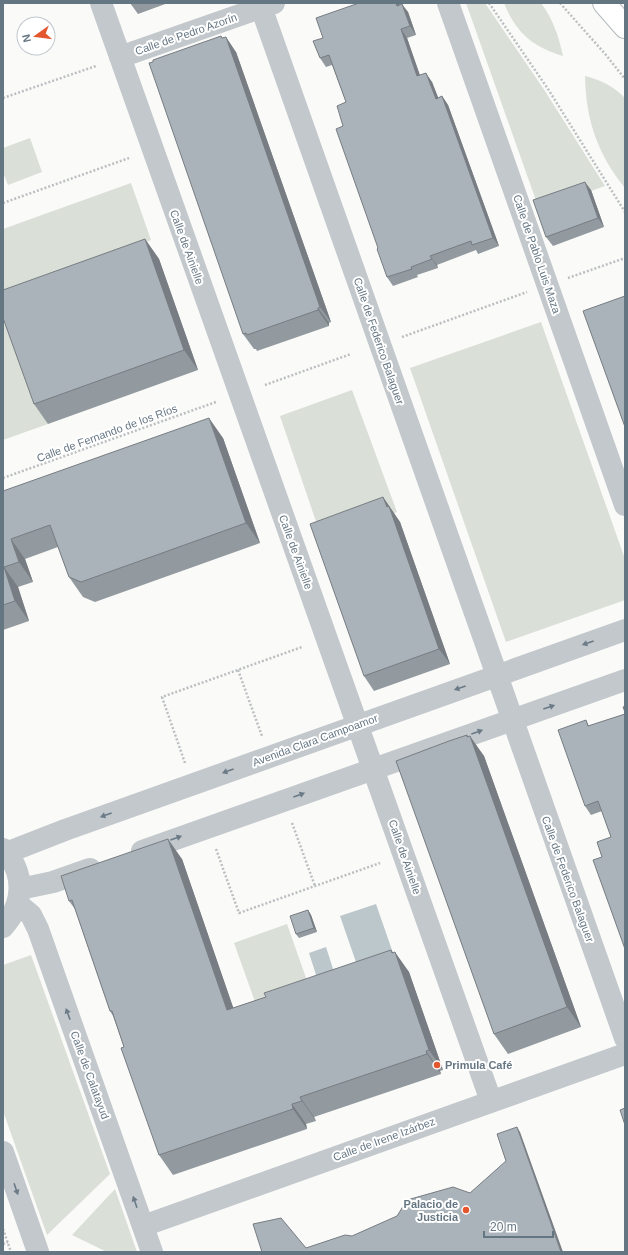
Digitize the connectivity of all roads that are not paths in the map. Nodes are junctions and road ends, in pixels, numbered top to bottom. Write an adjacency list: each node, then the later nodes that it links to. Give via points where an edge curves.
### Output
1 (101, 3): 6 (street, Calle de Ainielle)
2 (448, 3): 7 (street, Calle de Pablo Luis Maza)
3 (604, 3): 5 (main road)
4 (267, 5): 6 (street, Calle de Pedro Azorín); 9 (street, Calle de Federico Balaguer)
5 (625, 27)
6 (120, 57): 12 (street, Calle de Ainielle)
7 (625, 505)
8 (625, 630): 9 (street, Avenida Clara Campoamor, one-way to 9)
9 (497, 675): 11 (street, Calle de Federico Balaguer); 12 (street, Avenida Clara Campoamor, one-way to 12)
10 (625, 680): 11 (street, one-way to 10)
11 (512, 720): 13 (street, one-way to 11); 17 (street, Calle de Federico Balaguer)
12 (357, 725): 13 (street, Calle de Ainielle); 14 (street, Avenida Clara Campoamor, one-way to 14)
13 (373, 769): 15 (street, one-way to 13); 19 (street, Calle de Ainielle)
14 (5, 851): 15 (street, via 18,876)
15 (19, 896): 16 (street, via 11,918); 21 (street, Calle de Calatayud, one-way to 15, via 38,929)
16 (3, 928)
17 (625, 1038)
18 (625, 1054): 19 (street, Calle de Irene Izárbez)
19 (491, 1101): 21 (street, Calle de Irene Izárbez)
20 (3, 1152): 22 (street, one-way to 22)
21 (143, 1226): 23 (street, Calle de Calatayud)
22 (38, 1252)
23 (152, 1252)

